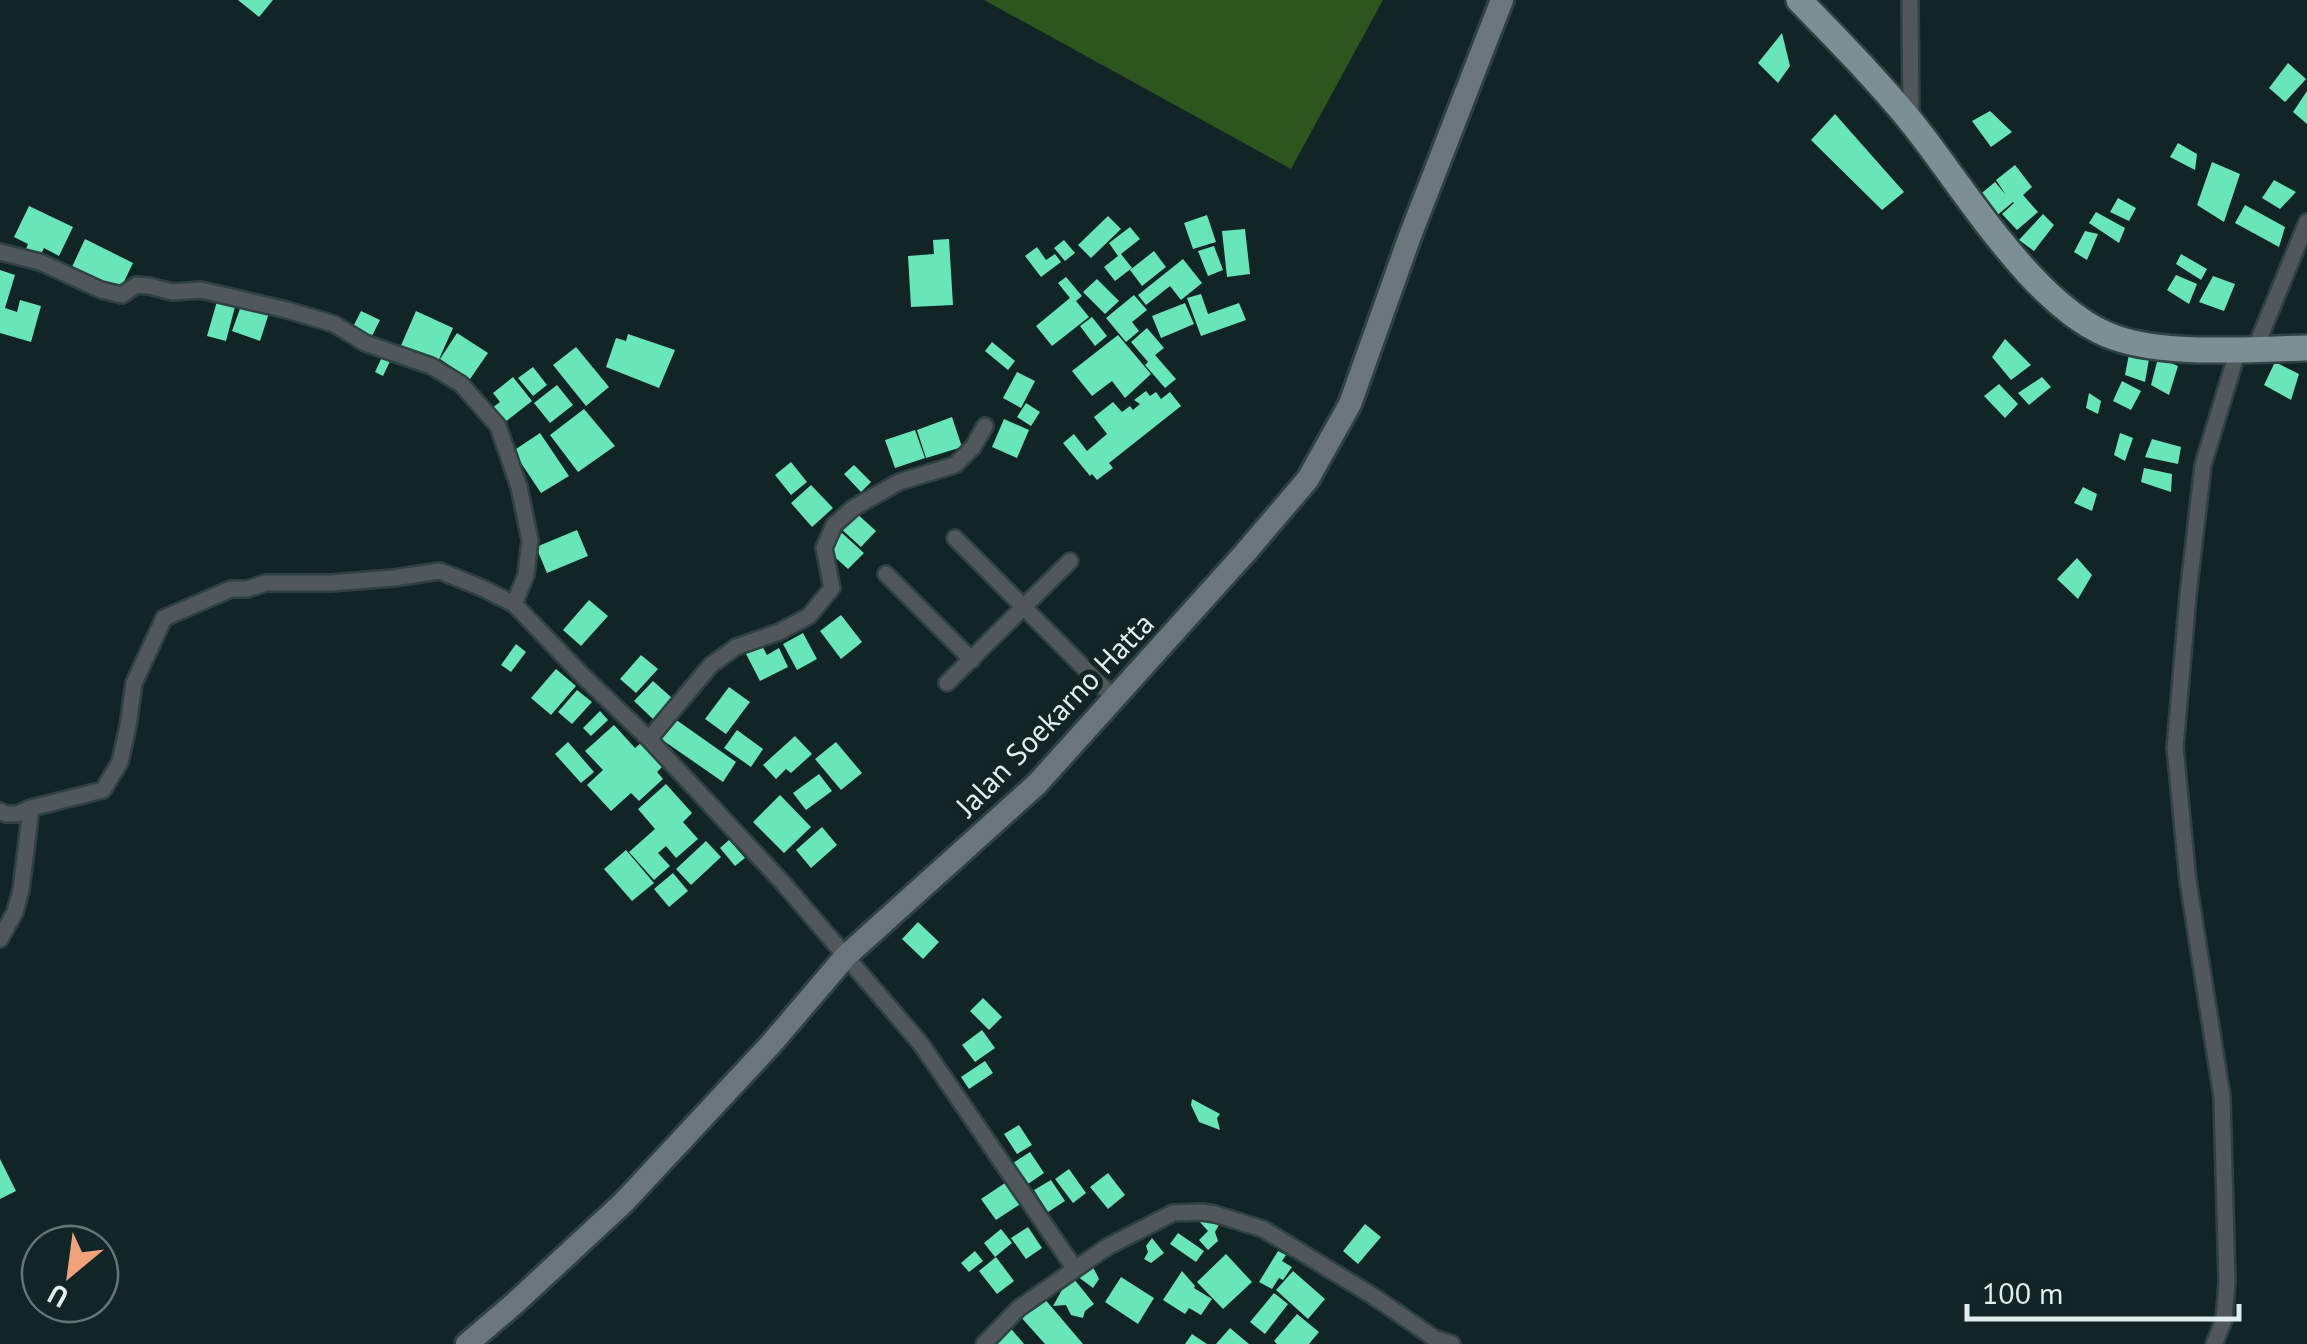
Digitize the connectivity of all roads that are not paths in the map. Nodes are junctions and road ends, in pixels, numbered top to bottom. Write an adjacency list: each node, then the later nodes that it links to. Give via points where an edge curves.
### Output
1 (1502, 0): 17 (street, Jalan Soekarno Hatta, via 1350,404 1308,478)
2 (1799, 0): 4 (main road)
3 (1910, 0): 4 (street)
4 (1911, 121): 8 (main road, via 2010,252 2066,311 2134,344)
5 (2307, 222): 8 (street)
6 (0, 252): 13 (street, via 122,295 136,285 201,290 287,310 334,324 462,384 498,426 519,486 530,540)
7 (2307, 348): 8 (main road)
8 (2246, 349): 27 (street, via 2203,465 2175,748 2188,882 2222,1097 2227,1282)
9 (985, 426): 18 (street, via 955,465 899,482 834,525 824,548 832,588 809,616 710,665)
10 (954, 538): 14 (street)
11 (1070, 562): 14 (street)
12 (886, 574): 15 (street)
13 (514, 604): 18 (street); 19 (street, via 440,572 230,588 164,618 134,683 120,762 104,790)
14 (1024, 608): 15 (street); 17 (street)
15 (972, 660): 16 (street)
16 (948, 684)
17 (1114, 698): 22 (street, Jalan Soekarno Hatta, via 1038,784)
18 (649, 739): 22 (street)
19 (31, 808): 20 (street); 21 (street, via 21,890)
20 (0, 811)
21 (0, 940)
22 (846, 956): 23 (street, via 922,1044); 24 (street, Jalan Soekarno Hatta, via 624,1202)
23 (1075, 1269): 25 (street, via 1019,1308); 26 (street, via 1173,1213 1215,1214 1262,1229)
24 (467, 1344)
25 (984, 1344)
26 (1452, 1344)
27 (2214, 1344)

